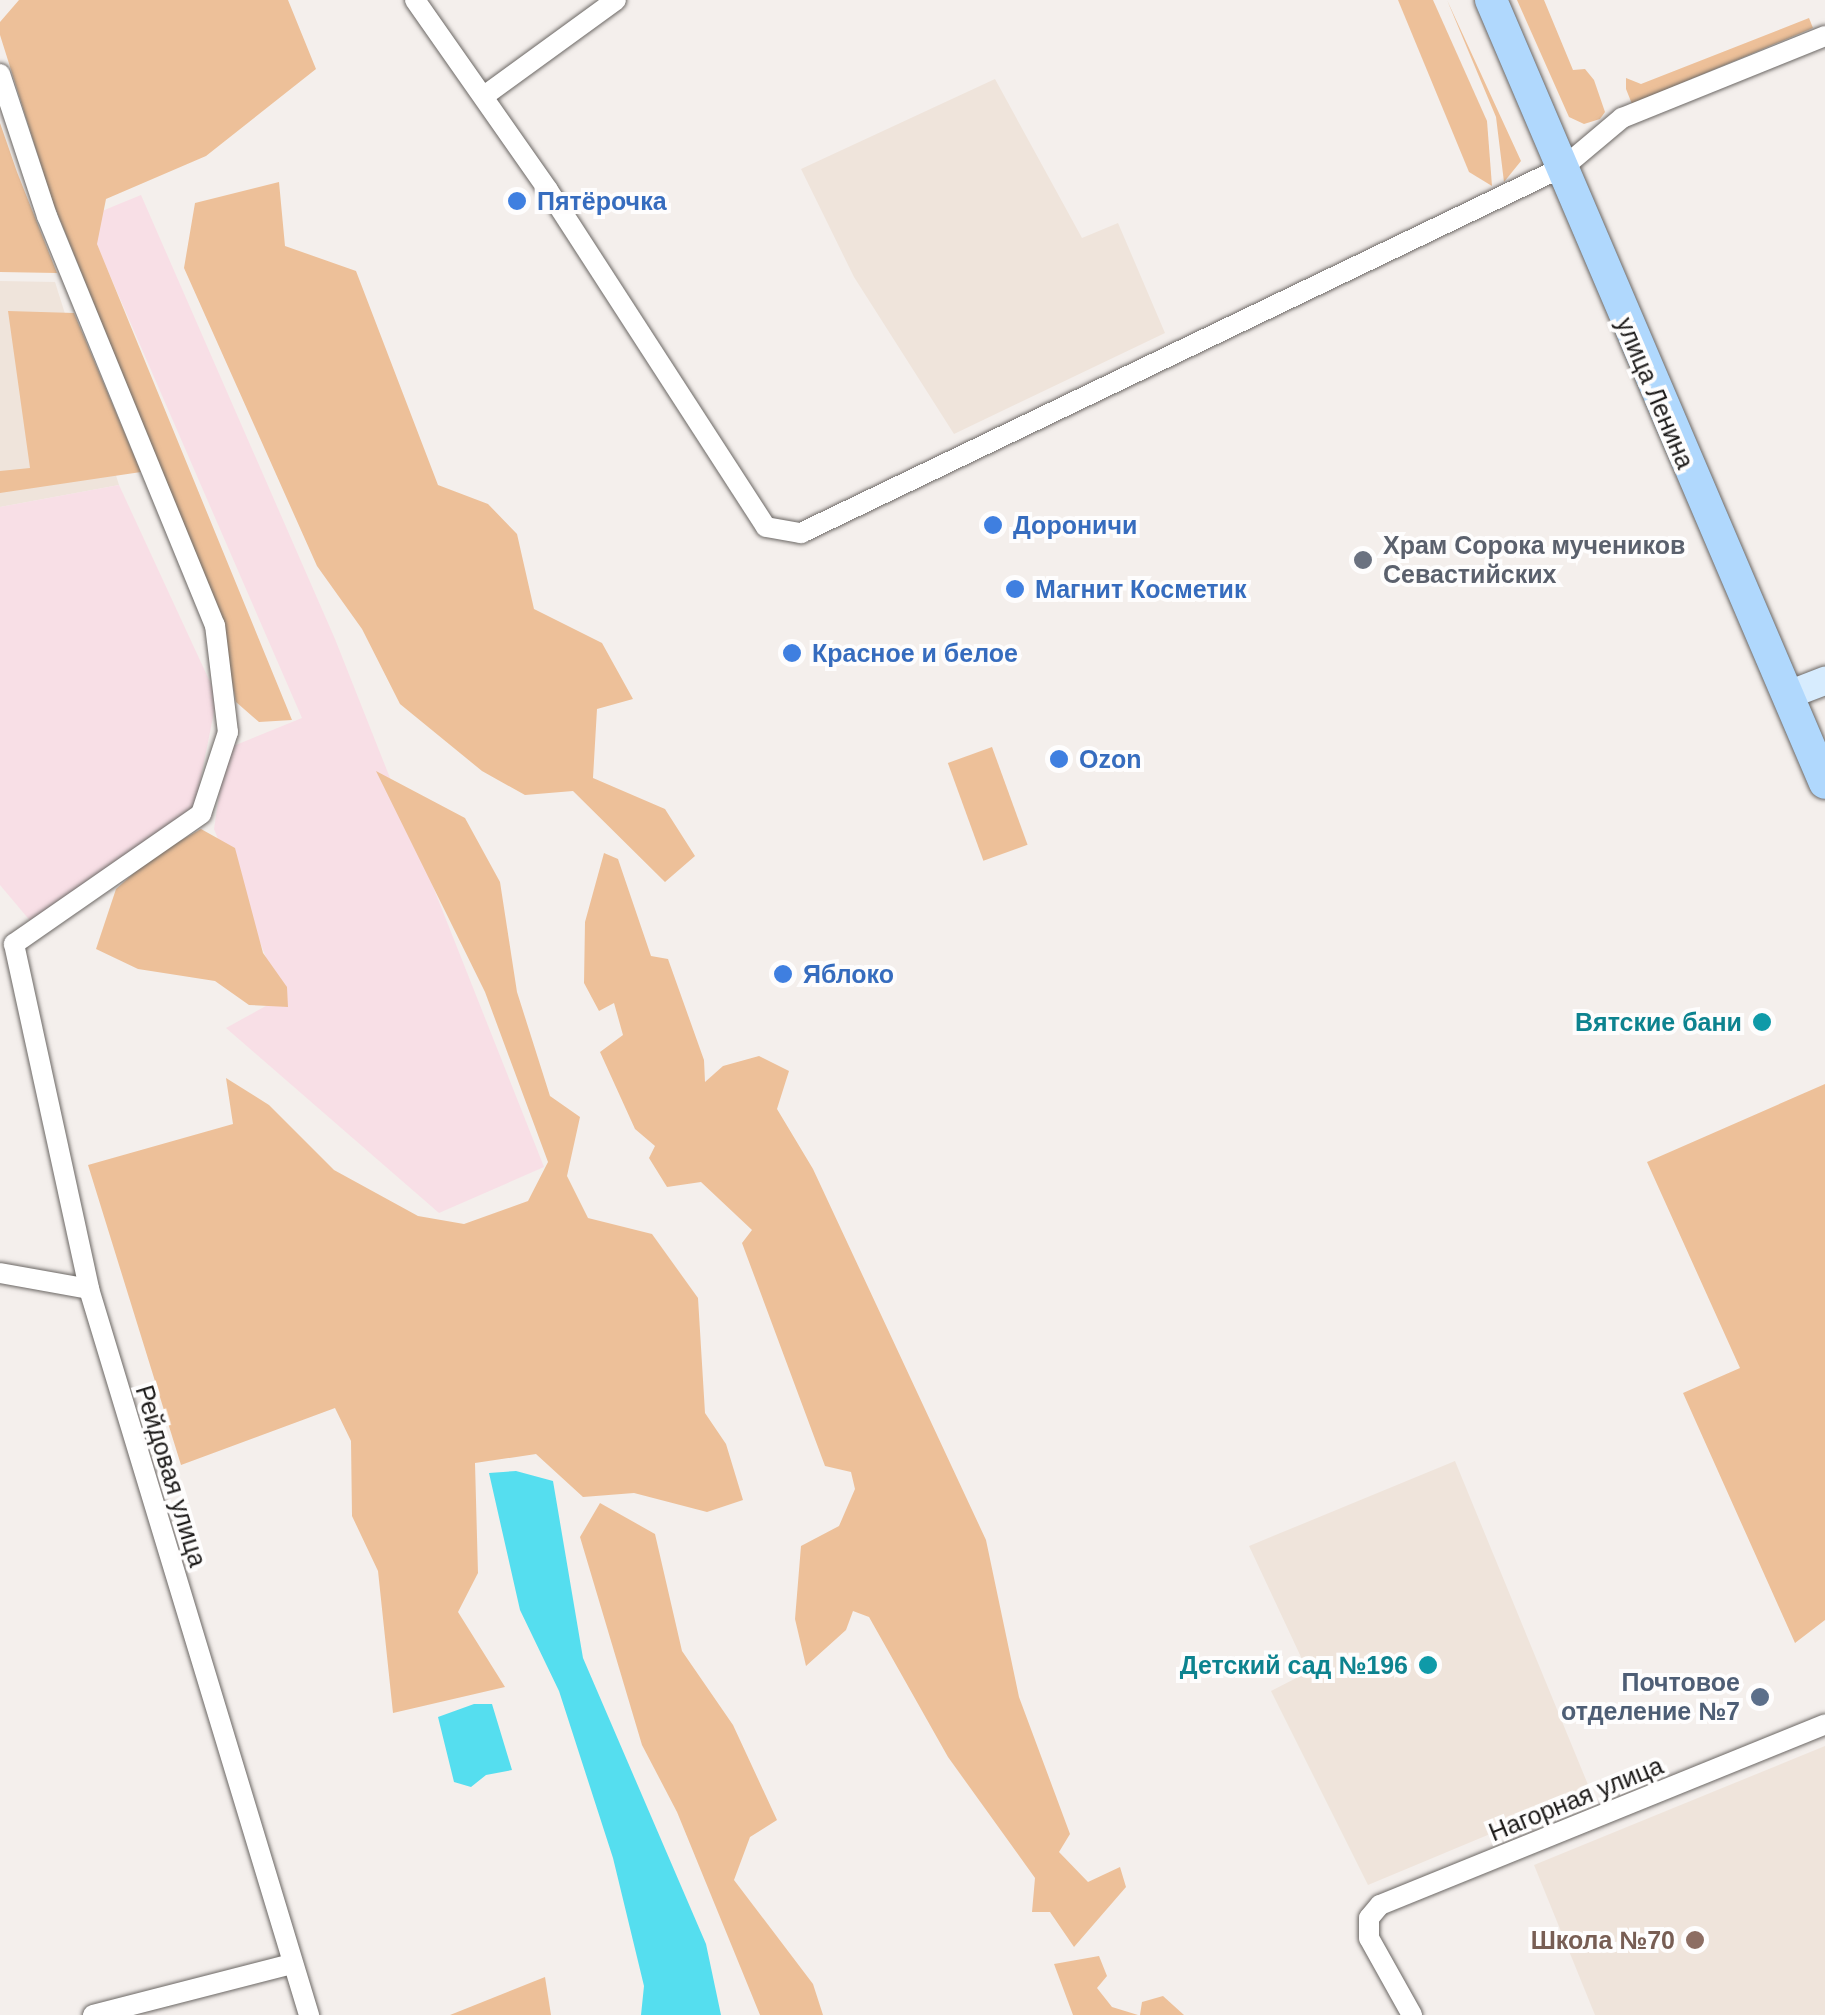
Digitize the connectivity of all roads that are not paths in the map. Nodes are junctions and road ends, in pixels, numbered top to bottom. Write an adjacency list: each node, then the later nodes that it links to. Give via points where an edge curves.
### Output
1 (415, 0): 6 (street)
2 (616, 0): 6 (street)
3 (1491, 0): 7 (main road, улица Ленина)
4 (1825, 36): 7 (street, via 1622,118)
5 (0, 74): 12 (street, Рейдовая улица, via 47,216 215,625 228,732 202,814 14,944)
6 (484, 96): 7 (street, via 766,527 801,534)
7 (1565, 166): 9 (main road, улица Ленина, via 1605,276)
8 (1825, 681): 9 (main road)
9 (1788, 695): 10 (main road, улица Ленина)
10 (1825, 783)
11 (0, 1273): 12 (street)
12 (89, 1289): 14 (street, Рейдовая улица)
13 (1825, 1724): 17 (street, Нагорная улица, via 1380,1905 1369,1918 1370,1938)
14 (292, 1964): 15 (street); 16 (street, Рейдовая улица)
15 (93, 2015)
16 (309, 2015)
17 (1412, 2015)

